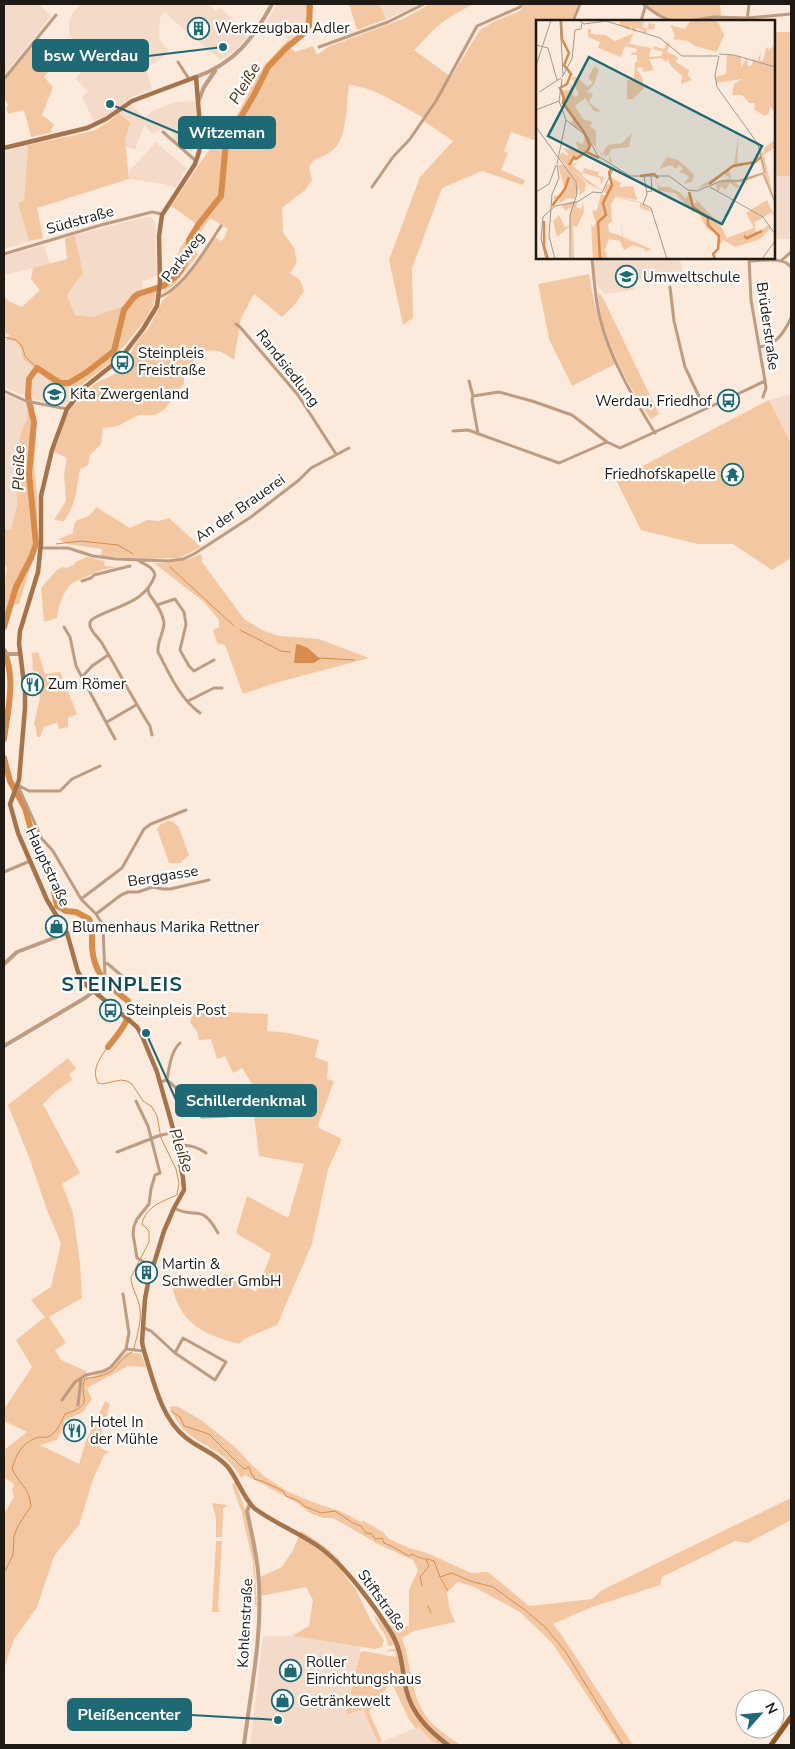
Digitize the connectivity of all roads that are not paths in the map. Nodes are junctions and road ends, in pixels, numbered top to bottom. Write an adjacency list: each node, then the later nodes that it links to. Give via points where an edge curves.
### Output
1 (272, 4): 16 (street, via 248,43)
2 (424, 4): 14 (street, via 388,22)
3 (522, 4): 24 (street, via 477,26 436,101)
4 (580, 4): 9 (street)
5 (645, 4): 10 (street); 11 (street, via 655,14)
6 (749, 4): 13 (street)
7 (56, 14): 18 (street)
8 (791, 14): 13 (street)
9 (574, 20)
10 (641, 20)
11 (670, 20)
12 (695, 20): 13 (street, via 713,16)
13 (747, 20)
14 (319, 47)
15 (178, 62): 19 (street)
16 (216, 69): 17 (street); 20 (street)
17 (196, 77): 19 (main road); 20 (main road)
18 (4, 78)
19 (189, 80): 22 (main road, via 132,101 96,125)
20 (198, 103): 23 (main road, via 201,138)
21 (163, 132): 23 (street)
22 (4, 148)
23 (196, 161): 25 (main road, Hauptstraße)
24 (372, 187)
25 (162, 214): 28 (street, Südstraße, via 152,212); 34 (main road, Hauptstraße)
26 (221, 226): 34 (street, Parkweg, via 190,271 168,294)
27 (791, 252): 31 (street)
28 (4, 254)
29 (592, 259): 46 (street, via 605,335 638,406)
30 (749, 259): 31 (street); 37 (street, Brüderstraße, via 751,300)
31 (782, 260): 32 (street)
32 (791, 267)
33 (670, 287): 44 (street, via 674,321 686,367)
34 (159, 295): 43 (main road, Hauptstraße, via 152,315 120,359 85,387)
35 (791, 318): 37 (street, via 778,339 768,346)
36 (236, 324): 50 (street, Randsiedlung, via 298,395)
37 (759, 347): 38 (street, Brüderstraße)
38 (765, 380): 42 (street, Brüderstraße); 44 (street)
39 (469, 381): 41 (street)
40 (4, 391): 43 (street, via 26,401)
41 (474, 396): 47 (street); 48 (street, via 500,392 532,401 572,415)
42 (764, 397)
43 (67, 409): 51 (main road, Hauptstraße, via 42,489)
44 (705, 410): 46 (street)
45 (453, 431): 47 (street, via 468,430)
46 (655, 432): 48 (street, via 620,448)
47 (478, 434): 48 (street, via 559,463)
48 (607, 442)
49 (349, 448): 50 (street, An der Brauerei)
50 (336, 454): 53 (street, An der Brauerei, via 311,468 251,517 194,554 169,561)
51 (41, 548): 52 (street, An der Brauerei, via 68,548 93,556); 59 (main road, Hauptstraße, via 38,572 20,631)
52 (127, 560): 53 (street, An der Brauerei); 54 (street, via 128,566 94,574)
53 (136, 560): 55 (street, via 154,571)
54 (82, 581)
55 (148, 589): 56 (street); 60 (street, via 131,602 92,619 90,628)
56 (156, 605): 61 (street, via 175,599 184,612 186,624 180,650 194,671); 64 (street, via 164,626 158,652)
57 (64, 628): 62 (street, via 70,637 76,666)
58 (4, 654): 59 (street)
59 (19, 654): 71 (main road, Hauptstraße, via 25,692)
60 (108, 655): 62 (street); 65 (street)
61 (214, 660)
62 (82, 677): 67 (street)
63 (222, 688): 64 (street, via 214,688)
64 (188, 701): 66 (street)
65 (136, 705): 67 (street); 68 (street)
66 (200, 713)
67 (106, 722): 69 (street)
68 (152, 735)
69 (115, 739)
70 (100, 766): 71 (street, via 72,780 60,791 29,792)
71 (17, 786): 73 (main road, Hauptstraße, via 10,804); 76 (street, via 36,830 53,851)
72 (186, 810): 76 (street, via 144,829 122,868)
73 (30, 860): 74 (street); 78 (main road, Hauptstraße, via 52,910)
74 (4, 872)
75 (209, 880): 77 (street, Berggasse, via 170,889 153,887 128,892)
76 (81, 899): 77 (street)
77 (96, 914): 79 (street, via 103,925)
78 (67, 933): 80 (street, via 16,952); 82 (main road, Hauptstraße, via 78,972)
79 (105, 963): 81 (street); 83 (street, via 104,985)
80 (4, 964)
81 (129, 978)
82 (91, 993): 83 (main road, Hauptstraße); 85 (street)
83 (98, 996): 87 (main road, Hauptstraße, via 137,1027)
84 (180, 1043): 86 (street, via 171,1060)
85 (4, 1046)
86 (167, 1080): 87 (street); 88 (street, via 202,1117 228,1116)
87 (160, 1082): 90 (main road, Hauptstraße)
88 (237, 1098)
89 (136, 1101): 91 (street)
90 (174, 1132): 91 (street); 92 (main road, Hauptstraße)
91 (152, 1138): 93 (street); 97 (street, via 160,1173 155,1175 149,1204 137,1219 133,1234 137,1258)
92 (177, 1146): 94 (street, via 199,1148); 95 (main road, Hauptstraße, via 184,1186)
93 (117, 1152)
94 (206, 1153)
95 (174, 1208): 96 (street, via 203,1214); 97 (main road, Hauptstraße)
96 (218, 1233)
97 (153, 1267): 99 (main road, Hauptstraße, via 145,1299)
98 (124, 1294): 100 (street, via 129,1333)
99 (144, 1328): 101 (main road, Hauptstraße); 102 (street)
100 (126, 1349): 101 (street); 103 (street, via 111,1367)
101 (140, 1351): 106 (main road, Hauptstraße, via 171,1422 184,1437 224,1463)
102 (175, 1353): 102 (street, via 215,1380 226,1362 183,1338)
103 (80, 1378): 104 (street); 105 (street)
104 (62, 1400)
105 (78, 1404)
106 (250, 1504): 108 (street, Kohlenstraße, via 247,1511 258,1572 258,1634); 109 (main road, Stiftstraße, via 322,1548 341,1566 398,1645 412,1708 427,1728)
107 (791, 1717): 110 (main road)
108 (244, 1745)
109 (448, 1745)
110 (771, 1745)

